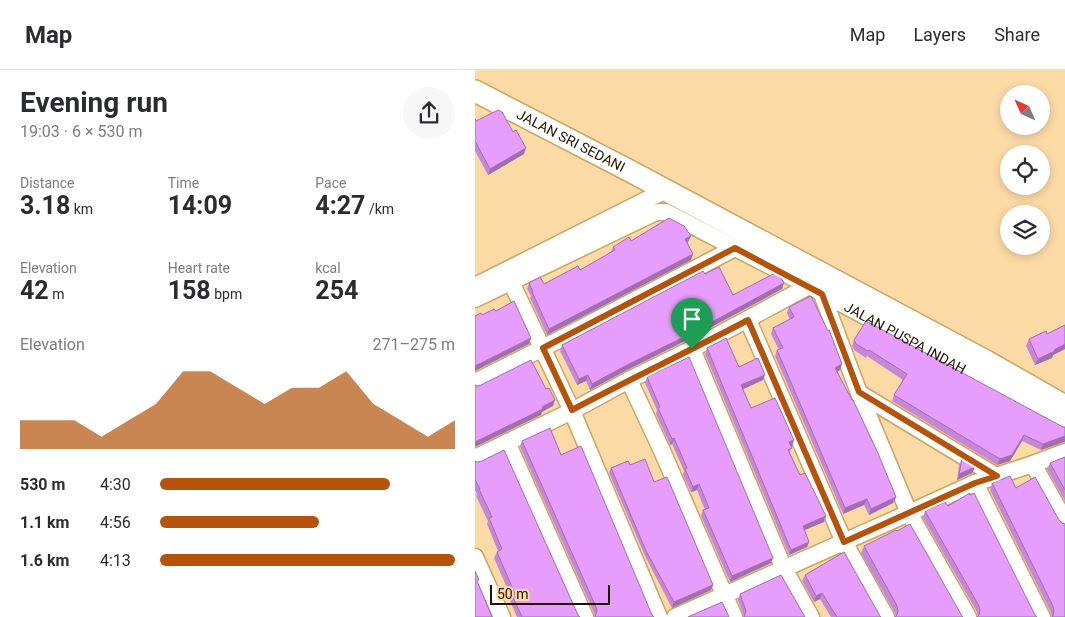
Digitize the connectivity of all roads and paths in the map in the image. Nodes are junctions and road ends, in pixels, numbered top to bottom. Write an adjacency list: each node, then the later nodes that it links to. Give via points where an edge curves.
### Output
1 (475, 91): 2 (street, JALAN SRI SEDANI)
2 (666, 190): 5 (street); 14 (street, JALAN SRI SEDANI)
3 (735, 248): 4 (street, JALAN PUSPA INDAH, via 666,212 659,212); 6 (street, JALAN PUSPA INDAH); 9 (street)
4 (511, 282): 7 (street, JALAN PUSPA INDAH); 9 (street)
5 (475, 286)
6 (815, 290): 8 (street); 13 (street); 16 (street, JALAN PUSPA INDAH)
7 (475, 300)
8 (748, 320): 10 (street); 25 (street)
9 (543, 348): 12 (street); 15 (street)
10 (692, 349): 11 (street); 27 (street)
11 (629, 380): 15 (street); 28 (street)
12 (475, 382)
13 (859, 392): 21 (street); 23 (street)
14 (1065, 406)
15 (572, 410): 17 (street); 31 (street)
16 (1065, 424)
17 (507, 442): 19 (street); 30 (street)
18 (1065, 452): 20 (street)
19 (475, 458)
20 (1033, 464): 21 (street); 24 (street)
21 (997, 476): 22 (street)
22 (975, 483): 23 (street); 37 (street)
23 (909, 513): 25 (street); 36 (street)
24 (1065, 521)
25 (844, 542): 27 (street); 35 (street)
26 (475, 556): 29 (street)
27 (784, 569): 28 (street); 34 (street)
28 (724, 595): 32 (street); 33 (street)
29 (502, 617)
30 (585, 617)
31 (659, 617)
32 (675, 617)
33 (734, 617)
34 (811, 617)
35 (887, 617)
36 (968, 617)
37 (1042, 617)

